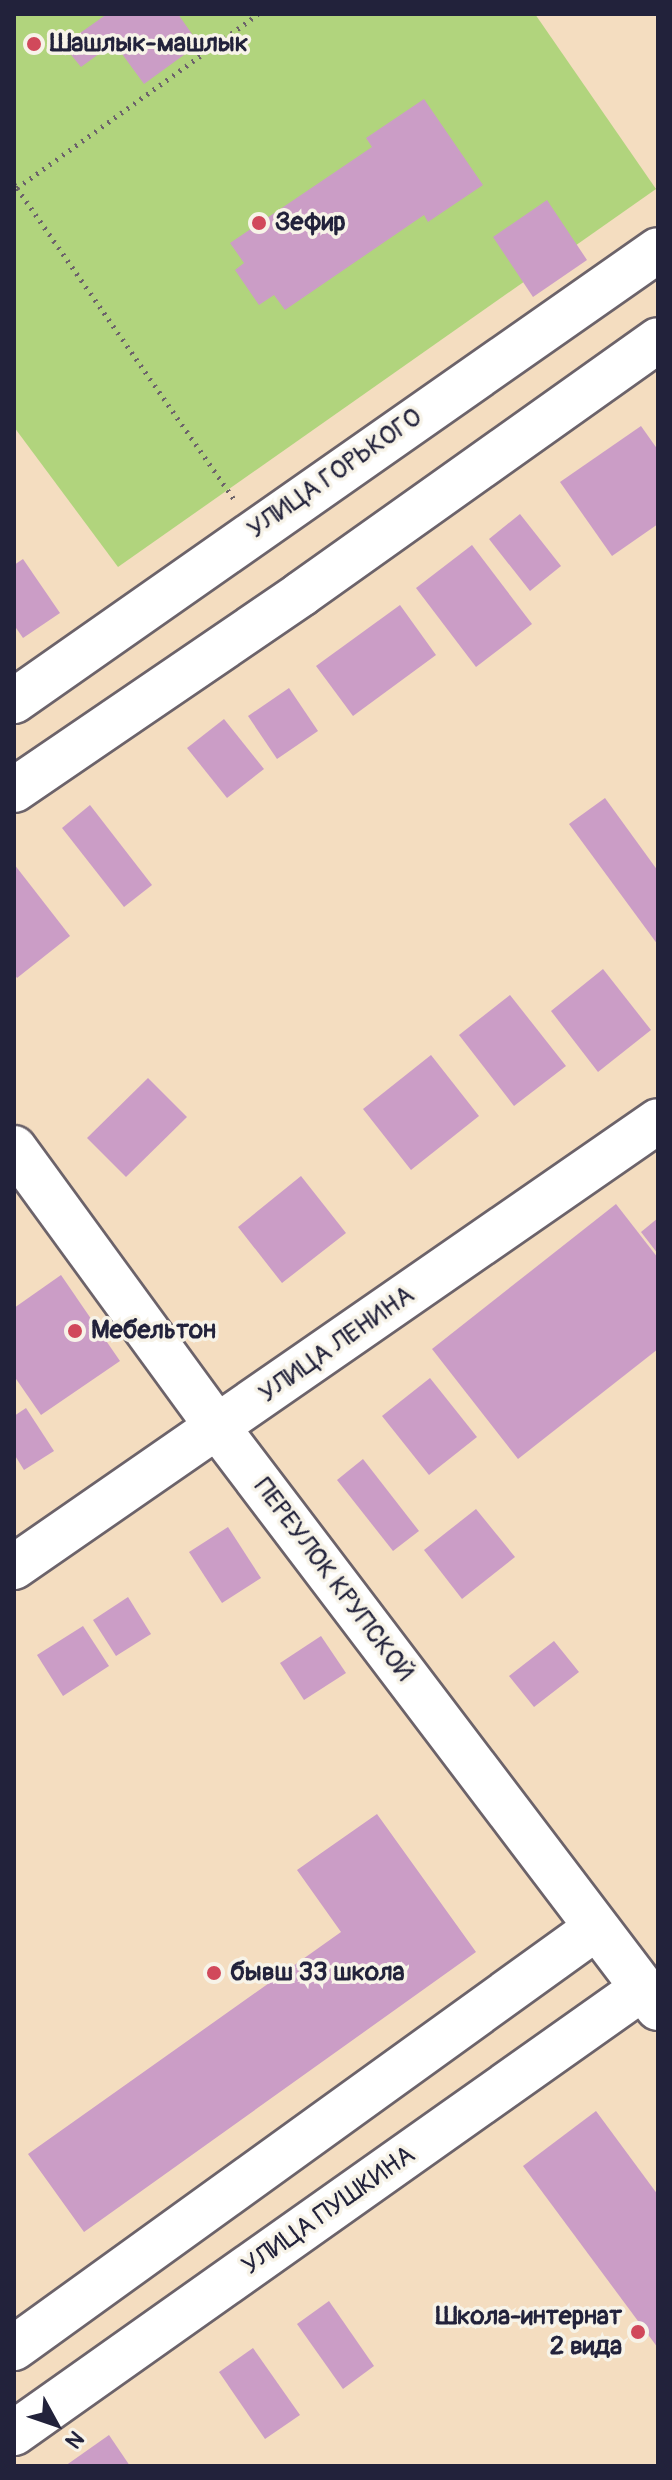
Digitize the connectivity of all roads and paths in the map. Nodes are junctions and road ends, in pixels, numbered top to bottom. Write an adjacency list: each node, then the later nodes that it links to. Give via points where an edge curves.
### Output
1 (258, 14): 2 (path)
2 (15, 186): 5 (path)
3 (658, 250): 5 (street, УЛИЦА ГОРЬКОГО)
4 (658, 340): 7 (street)
5 (255, 530): 6 (street, УЛИЦА ГОРЬКОГО)
6 (14, 701)
7 (14, 790)
8 (658, 1121): 10 (street, УЛИЦА ЛЕНИНА)
9 (14, 1148): 10 (street, ПЕРЕУЛОК КРУПСКОЙ)
10 (218, 1428): 11 (street, УЛИЦА ЛЕНИНА); 12 (street, ПЕРЕУЛОК КРУПСКОЙ)
11 (14, 1567)
12 (596, 1928): 13 (street, ПЕРЕУЛОК КРУПСКОЙ); 14 (street)
13 (647, 1978): 15 (street, УЛИЦА ПУШКИНА)
14 (14, 2348)
15 (14, 2433)

